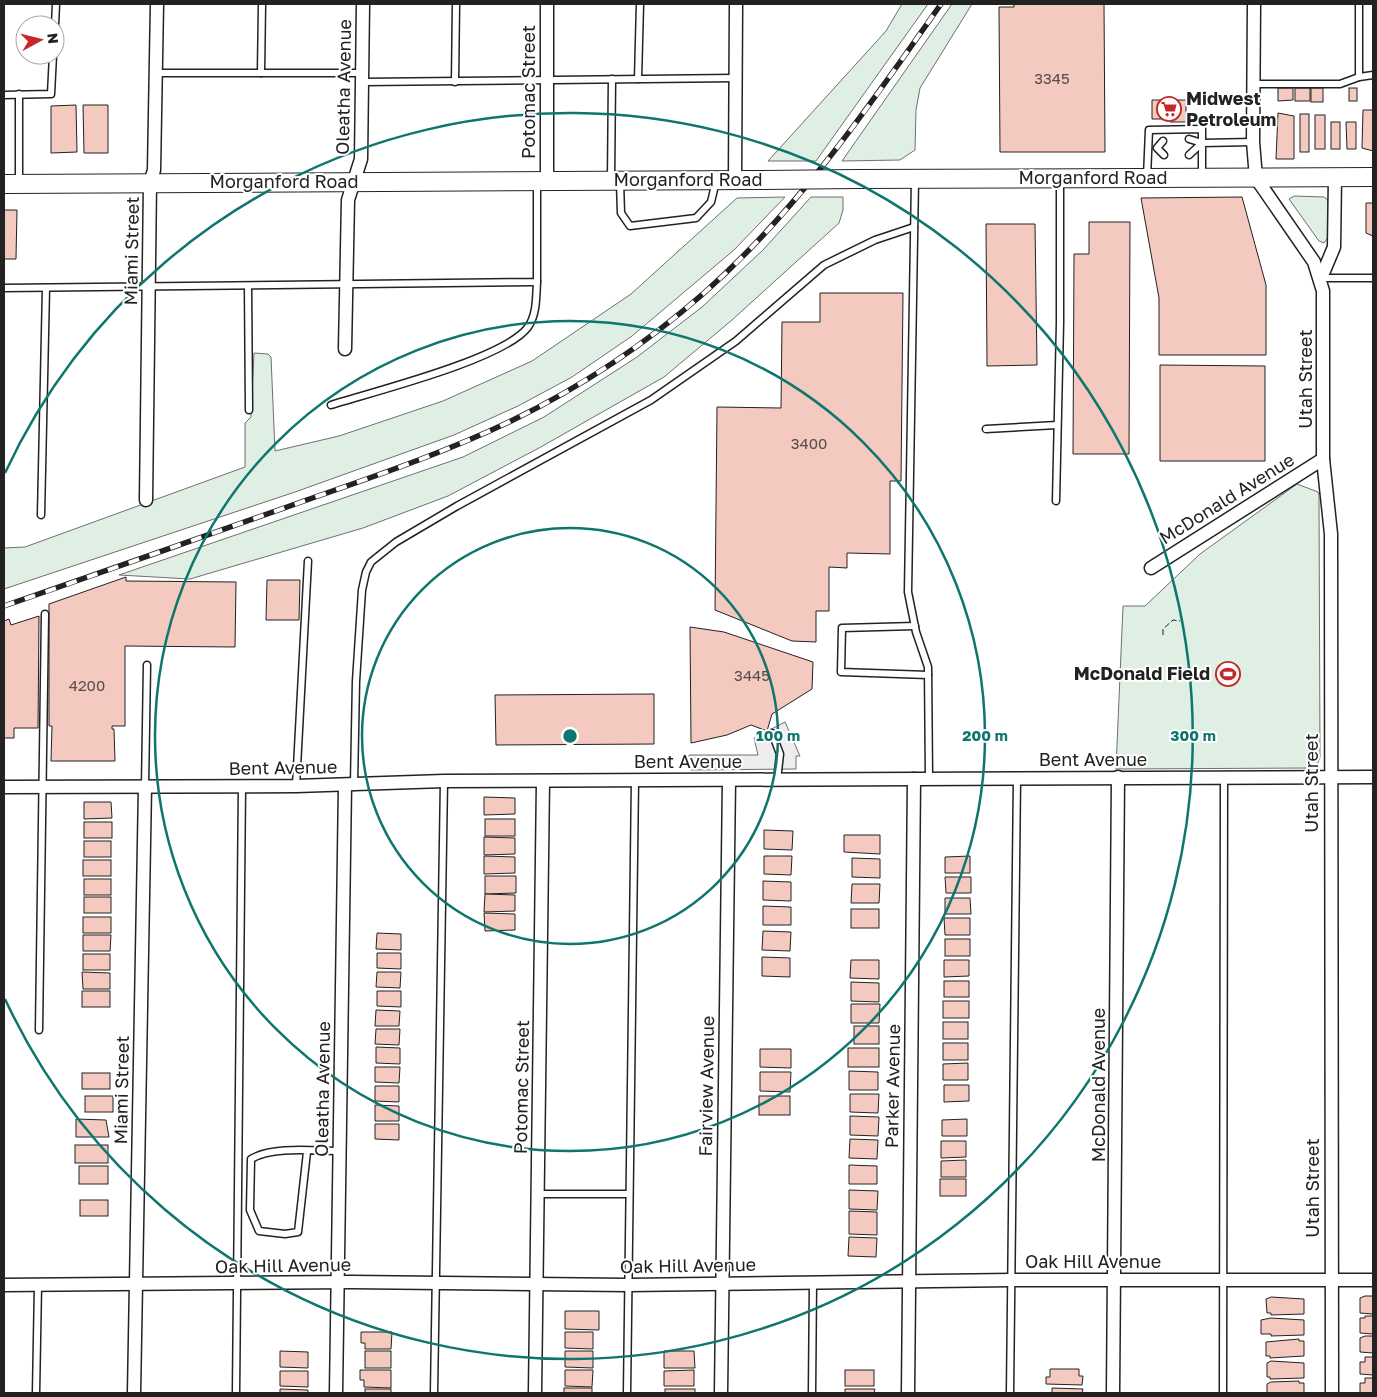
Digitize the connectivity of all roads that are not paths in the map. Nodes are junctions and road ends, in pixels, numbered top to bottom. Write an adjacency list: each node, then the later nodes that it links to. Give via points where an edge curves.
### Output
1 (157, 4): 11 (street, Miami Street)
2 (262, 4): 12 (lane)
3 (363, 4): 14 (street, Oleatha Avenue)
4 (456, 4): 20 (lane)
5 (547, 4): 19 (street, Potomac Street)
6 (640, 4): 18 (lane)
7 (736, 4): 16 (street)
8 (1254, 4): 21 (street)
9 (1359, 4): 15 (lane)
10 (52, 65): 23 (lane, via 51,94)
11 (156, 73): 12 (lane); 44 (street, Miami Street, via 154,170)
12 (260, 73): 14 (lane)
13 (1373, 75): 15 (lane)
14 (363, 77): 20 (lane); 43 (street, Oleatha Avenue, via 361,159)
15 (1359, 77): 21 (lane, via 1340,84)
16 (735, 78): 18 (lane); 41 (street)
17 (612, 79): 18 (lane); 19 (lane); 39 (lane)
18 (638, 79)
19 (546, 80): 20 (lane); 42 (street, Potomac Street)
20 (455, 82)
21 (1253, 84): 26 (street)
22 (4, 94): 23 (lane)
23 (18, 94): 45 (lane)
24 (1189, 139): 27 (lane)
25 (1163, 141): 29 (lane)
26 (1253, 142): 27 (lane); 37 (street)
27 (1202, 143): 28 (lane, via 1202,129 1149,130); 31 (lane); 36 (lane)
28 (1148, 148): 29 (lane); 35 (lane)
29 (1156, 148): 30 (lane)
30 (1164, 155)
31 (1189, 155)
32 (1335, 177): 33 (street, Morganford Road); 37 (street, Morganford Road); 47 (street, Utah Street, via 1334,247)
33 (1373, 177)
34 (1060, 178): 35 (street, Morganford Road); 38 (street, Morganford Road); 58 (lane)
35 (1147, 178): 36 (street, Morganford Road)
36 (1202, 178): 37 (street, Morganford Road)
37 (1256, 178): 47 (street, via 1314,262)
38 (915, 179): 41 (street, Morganford Road, bridge); 46 (lane)
39 (616, 180): 40 (street, Morganford Road); 40 (lane, via 621,213 630,226 696,218 711,202); 42 (street, Morganford Road)
40 (716, 180): 41 (street, Morganford Road)
41 (735, 180)
42 (542, 181): 43 (street, Morganford Road); 49 (lane)
43 (354, 182): 44 (street, Morganford Road); 50 (street, Oleatha Avenue, via 348,200)
44 (150, 183): 45 (street, Morganford Road); 51 (street, Miami Street)
45 (11, 184)
46 (914, 227): 67 (lane, via 908,592); 83 (lane, via 875,240 824,265 736,341 651,400 456,506 396,542 372,562 362,590)
47 (1321, 278): 48 (lane); 60 (street, Utah Street, via 1324,305)
48 (1373, 278)
49 (537, 282): 50 (lane); 56 (lane, via 535,308 528,327 506,344 475,359)
50 (347, 285): 52 (lane); 55 (street, Oleatha Avenue)
51 (149, 286): 52 (lane); 54 (lane); 61 (street, Miami Street)
52 (248, 286): 57 (lane)
53 (4, 288): 54 (lane)
54 (46, 288): 63 (lane)
55 (345, 350)
56 (331, 405)
57 (248, 410)
58 (1056, 425): 59 (lane); 62 (lane)
59 (986, 429)
60 (1323, 459): 65 (street, McDonald Avenue); 71 (street, Utah Street, via 1330,521)
61 (146, 500)
62 (1056, 501)
63 (41, 515)
64 (308, 561): 85 (lane)
65 (1151, 568)
66 (45, 614): 87 (lane)
67 (915, 626): 69 (lane); 69 (lane, via 842,628 841,672)
68 (147, 665): 88 (lane)
69 (928, 675): 75 (lane)
70 (772, 733): 80 (lane, via 780,754)
71 (1330, 776): 73 (street, Bent Avenue); 77 (street, Bent Avenue); 95 (street, Utah Street)
72 (1118, 777): 76 (street, Bent Avenue); 77 (street, Bent Avenue); 97 (street, McDonald Avenue)
73 (1373, 777)
74 (914, 778): 75 (street, Bent Avenue); 80 (street, Bent Avenue); 101 (street, Parker Avenue)
75 (929, 778): 76 (street, Bent Avenue)
76 (1017, 778): 96 (lane)
77 (1224, 778): 94 (lane)
78 (635, 780): 79 (street, Bent Avenue); 82 (street, Bent Avenue); 93 (lane)
79 (729, 780): 80 (street, Bent Avenue); 104 (street, Fairview Avenue)
80 (777, 780)
81 (444, 781): 82 (street, Bent Avenue); 83 (street, Bent Avenue); 102 (lane)
82 (543, 781): 92 (street, Potomac Street)
83 (349, 785): 85 (street, Bent Avenue); 90 (street, Oleatha Avenue)
84 (242, 786): 85 (street, Bent Avenue); 88 (street, Bent Avenue); 108 (lane)
85 (296, 786)
86 (4, 787): 87 (street, Bent Avenue)
87 (43, 787): 88 (street, Bent Avenue); 89 (lane)
88 (145, 787): 107 (street, Miami Street)
89 (39, 1030)
90 (340, 1151): 91 (lane); 99 (street, Oleatha Avenue)
91 (307, 1152): 91 (lane, via 262,1152 251,1159 250,1210 259,1231 298,1232)
92 (538, 1194): 93 (lane); 103 (street, Potomac Street)
93 (629, 1194): 109 (lane)
94 (1224, 1279): 95 (street, Oak Hill Avenue); 97 (street, Oak Hill Avenue); 122 (lane)
95 (1331, 1279): 98 (street, Oak Hill Avenue); 123 (street, Utah Street)
96 (1012, 1280): 97 (street, Oak Hill Avenue); 101 (street, Oak Hill Avenue); 120 (lane)
97 (1115, 1280): 121 (street, McDonald Avenue)
98 (1373, 1280)
99 (338, 1282): 102 (street, Oak Hill Avenue); 108 (street, Oak Hill Avenue); 113 (street, Oleatha Avenue)
100 (813, 1282): 101 (street, Oak Hill Avenue); 104 (street, Oak Hill Avenue); 118 (lane)
101 (909, 1282): 119 (street, Parker Avenue)
102 (435, 1283): 103 (street, Oak Hill Avenue); 114 (lane)
103 (537, 1283): 109 (street, Oak Hill Avenue); 115 (street, Potomac Street)
104 (722, 1283): 109 (street, Oak Hill Avenue); 117 (street, Fairview Avenue)
105 (4, 1285): 106 (street, Oak Hill Avenue)
106 (38, 1285): 107 (street, Oak Hill Avenue); 110 (lane)
107 (136, 1285): 108 (street, Oak Hill Avenue); 111 (street, Miami Street)
108 (237, 1285): 112 (lane)
109 (628, 1285): 116 (lane)
110 (36, 1393)
111 (134, 1393)
112 (236, 1393)
113 (336, 1393)
114 (434, 1393)
115 (535, 1393)
116 (627, 1393)
117 (721, 1393)
118 (812, 1393)
119 (908, 1393)
120 (1010, 1393)
121 (1113, 1393)
122 (1223, 1393)
123 (1332, 1393)

